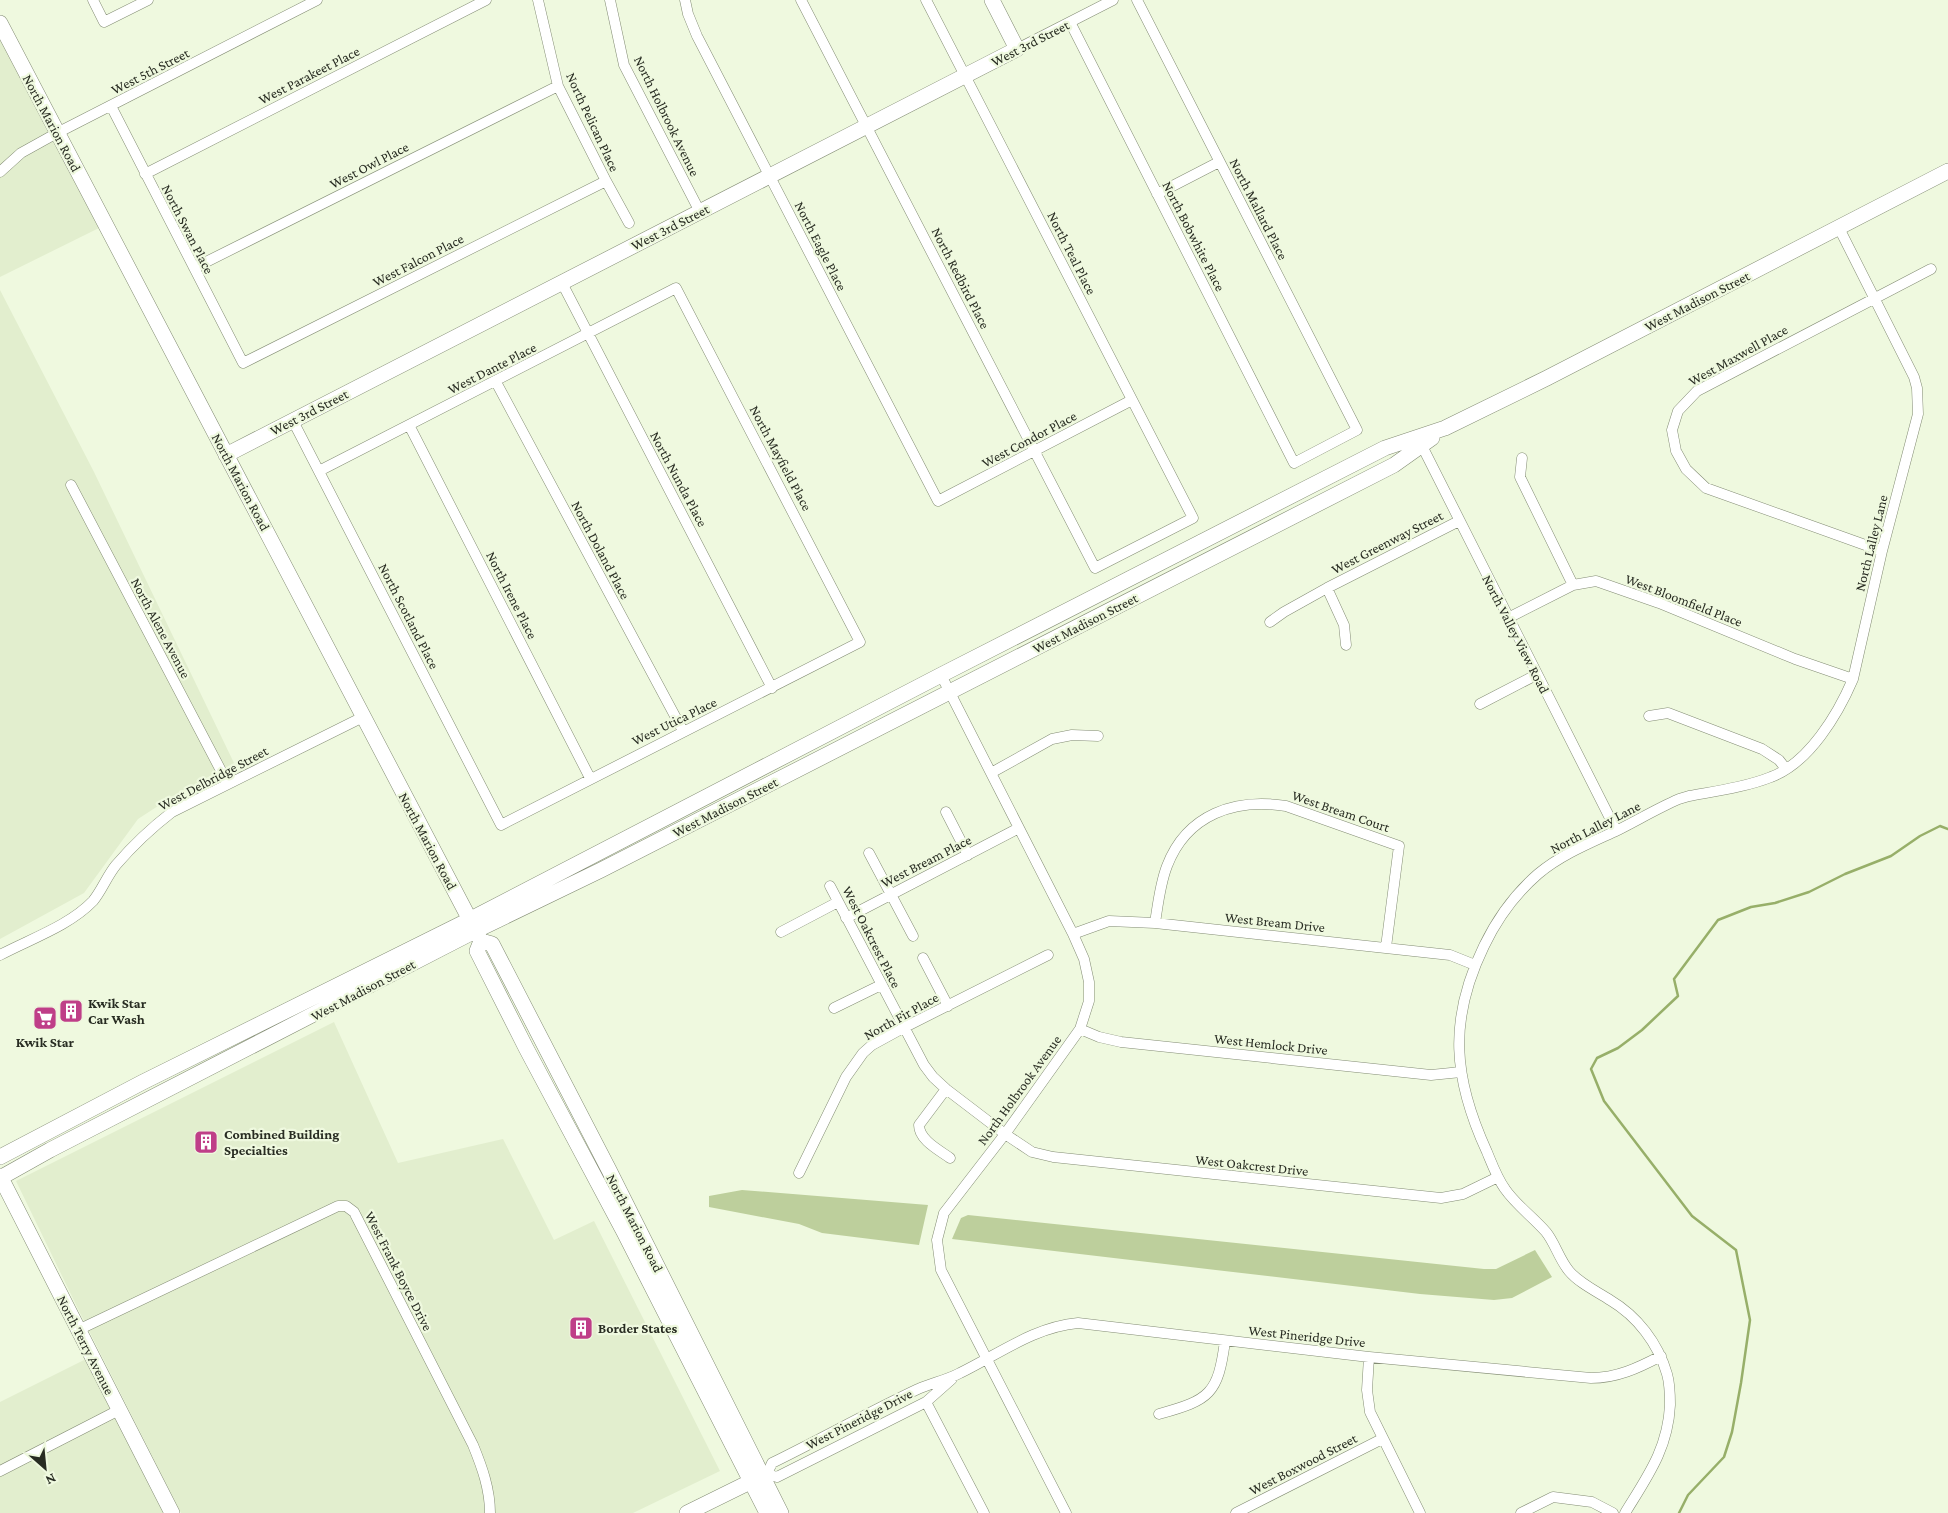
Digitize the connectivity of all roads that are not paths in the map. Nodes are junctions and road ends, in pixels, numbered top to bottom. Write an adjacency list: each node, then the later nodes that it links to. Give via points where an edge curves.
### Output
1 (93, 0): 2 (street, via 104,22)
2 (148, 0)
3 (317, 0): 18 (street, West 5th Street)
4 (486, 0): 24 (street, West Parakeet Place)
5 (538, 0): 17 (street, North Pelican Place)
6 (610, 0): 28 (street, North Holbrook Avenue, via 624,65)
7 (685, 0): 25 (street, North Eagle Place, via 697,36)
8 (801, 0): 19 (street, North Redbird Place)
9 (926, 0): 16 (street, North Teal Place)
10 (992, 0): 15 (street)
11 (1113, 0): 13 (street, West 3rd Street)
12 (1137, 0): 21 (street, North Mallard Place)
13 (1070, 22): 15 (street, West 3rd Street); 27 (street, North Bobwhite Place)
14 (0, 23): 20 (street, North Marion Road)
15 (1017, 49): 16 (street, West 3rd Street)
16 (965, 76): 19 (street, West 3rd Street); 39 (street, North Teal Place)
17 (558, 86): 26 (street, North Pelican Place); 31 (street, West Owl Place)
18 (111, 106): 20 (street, West 5th Street); 24 (street, North Swan Place)
19 (868, 126): 25 (street, West 3rd Street); 43 (street, North Redbird Place)
20 (57, 133): 23 (street, West 5th Street, via 21,153); 44 (street, North Marion Road)
21 (1219, 162): 27 (street); 46 (street, North Mallard Place, via 1357,430)
22 (1948, 171): 30 (street, West Madison Street)
23 (0, 172)
24 (145, 174): 31 (street, North Swan Place)
25 (770, 176): 28 (street, West 3rd Street); 49 (street, North Eagle Place)
26 (606, 181): 29 (street, North Pelican Place); 37 (street, West Falcon Place)
27 (1157, 194): 46 (street, North Bobwhite Place)
28 (700, 212): 33 (street, West 3rd Street)
29 (629, 223)
30 (1839, 228): 35 (street, North Lalley Lane); 42 (street, West Madison Street)
31 (194, 268): 37 (street, North Swan Place)
32 (1931, 269): 35 (street, West Maxwell Place)
33 (562, 283): 36 (street, North Nunda Place); 40 (street, West 3rd Street)
34 (676, 288): 36 (street, West Dante Place); 57 (street, North Mayfield Place)
35 (1875, 298): 51 (street, North Lalley Lane, via 1914,378 1918,400 1918,414); 51 (street, West Maxwell Place, via 1697,391 1678,411 1672,430 1676,452 1686,469 1706,488)
36 (588, 333): 38 (street, West Dante Place); 62 (street, North Nunda Place)
37 (243, 363)
38 (496, 382): 41 (street, West Dante Place); 67 (street, North Doland Place)
39 (1132, 400): 43 (street, West Condor Place); 52 (street, North Teal Place, via 1193,518)
40 (293, 421): 44 (street, West 3rd Street); 47 (street, North Scotland Place)
41 (409, 425): 47 (street, West Dante Place); 71 (street, North Irene Place)
42 (1419, 441): 50 (street, North Valley View Road); 59 (street, West Madison Street, via 1385,448); 63 (street, West Madison Street, via 1394,465)
43 (1035, 452): 49 (street, West Condor Place); 52 (street, North Redbird Place)
44 (226, 455): 66 (street, North Marion Road)
45 (1522, 458): 53 (street, via 1520,477)
46 (1294, 463)
47 (319, 471): 74 (street, North Scotland Place)
48 (70, 485): 72 (street, North Alene Avenue)
49 (938, 501)
50 (1459, 521): 54 (street, West Greenway Street); 55 (street, North Valley View Road)
51 (1882, 551): 61 (street, North Lalley Lane)
52 (1095, 568)
53 (1573, 585): 55 (street, West Bloomfield Place); 61 (street, West Bloomfield Place, via 1596,581)
54 (1327, 588): 56 (street, West Greenway Street); 58 (street, via 1344,625)
55 (1508, 618): 60 (street, North Valley View Road)
56 (1270, 622)
57 (860, 642): 62 (street, West Utica Place)
58 (1346, 645)
59 (941, 675): 63 (street, North Holbrook Avenue); 84 (street, West Madison Street)
60 (1536, 675): 64 (street); 76 (street, North Valley View Road)
61 (1853, 679): 69 (street, North Lalley Lane, via 1839,709 1824,730 1800,759)
62 (772, 688): 67 (street, West Utica Place)
63 (950, 692): 70 (street, North Holbrook Avenue); 84 (street, West Madison Street)
64 (1480, 704)
65 (1649, 716): 69 (street, via 1668,714 1752,746 1771,754)
66 (363, 717): 72 (street, West Delbridge Street); 84 (street, North Marion Road)
67 (683, 731): 71 (street, West Utica Place)
68 (1098, 736): 70 (street, via 1072,734 1052,739)
69 (1786, 769): 76 (street, North Lalley Lane, via 1760,781 1689,796)
70 (990, 773): 75 (street, North Holbrook Avenue)
71 (590, 778): 74 (street, West Utica Place)
72 (228, 784): 89 (street, West Delbridge Street, via 172,812 144,834 115,867 93,900 76,915)
73 (946, 812): 78 (street)
74 (500, 825)
75 (1019, 828): 78 (street, West Bream Place); 86 (street, North Holbrook Avenue)
76 (1616, 830): 92 (street, North Lalley Lane, via 1558,859 1525,886 1492,929)
77 (869, 853): 80 (street)
78 (968, 855): 80 (street, West Bream Place)
79 (830, 886): 81 (street, West Oakcrest Place)
80 (891, 895): 82 (street, West Bream Place); 87 (street)
81 (838, 902): 82 (street, West Oakcrest Place); 85 (street)
82 (846, 918): 93 (street, West Oakcrest Place)
83 (1155, 923): 86 (street, West Bream Drive, via 1110,921); 88 (street, West Bream Drive); 88 (street, West Bream Court, via 1166,868 1188,833 1227,808 1273,804 1399,846)
84 (475, 931): 101 (street, West Madison Street, via 152,1078); 104 (street, West Madison Street); 117 (street, North Marion Road, via 477,951 526,1048)
85 (781, 932)
86 (1073, 934): 97 (street, North Holbrook Avenue, via 1084,959 1089,982 1089,1001)
87 (913, 936)
88 (1386, 947): 92 (street, West Bream Drive, via 1450,955)
89 (0, 955)
90 (1048, 955): 94 (street, North Fir Place)
91 (922, 958): 94 (street)
92 (1475, 965): 98 (street, North Lalley Lane, via 1464,995 1460,1021)
93 (881, 985): 95 (street); 96 (street, West Oakcrest Place)
94 (948, 1006): 96 (street, North Fir Place)
95 (834, 1008)
96 (903, 1028): 99 (street, West Oakcrest Place, via 924,1065); 103 (street, North Fir Place, via 872,1045 855,1062)
97 (1080, 1029): 98 (street, West Hemlock Drive, via 1099,1038 1120,1042 1431,1075); 100 (street, North Holbrook Avenue)
98 (1461, 1072): 105 (street, North Lalley Lane, via 1466,1098)
99 (946, 1089): 100 (street, West Oakcrest Place); 102 (street, via 919,1128 923,1136)
100 (1005, 1134): 105 (street, West Oakcrest Drive, via 1032,1152 1053,1157 1435,1198 1456,1196); 110 (street, North Holbrook Avenue, via 944,1213 936,1240 941,1270)
101 (0, 1157)
102 (950, 1158)
103 (799, 1173)
104 (0, 1177): 106 (street, North Terry Avenue)
105 (1498, 1177): 108 (street, North Lalley Lane, via 1508,1194 1547,1233 1568,1270 1627,1312 1650,1336)
106 (78, 1330): 113 (street, North Terry Avenue); 119 (street, West Frank Boyce Drive, via 338,1206 346,1206 354,1212 473,1445 484,1474)
107 (1225, 1340): 109 (street, West Pineridge Drive); 110 (street, West Pineridge Drive, via 1073,1324 1033,1334); 114 (street, via 1221,1369 1210,1390 1190,1406)
108 (1661, 1356): 109 (street, West Pineridge Drive, via 1628,1372 1604,1378); 129 (street, North Lalley Lane, via 1669,1387 1667,1433 1659,1457)
109 (1369, 1357): 115 (street, via 1368,1405)
110 (987, 1359): 111 (street, West Pineridge Drive); 124 (street, North Holbrook Avenue)
111 (958, 1374): 112 (street, West Pineridge Drive); 117 (street, West Pineridge Drive, via 919,1389 772,1463)
112 (926, 1402): 117 (street, West Pineridge Drive, via 777,1477); 123 (street)
113 (119, 1410): 116 (street); 118 (street, North Terry Avenue)
114 (1159, 1414)
115 (1382, 1439): 125 (street, West Boxwood Street); 126 (street)
116 (0, 1471)
117 (760, 1477): 120 (street); 121 (street, North Marion Road); 122 (street, North Marion Road)
118 (172, 1513)
119 (490, 1513)
120 (687, 1513)
121 (767, 1513)
122 (781, 1513)
123 (984, 1513)
124 (1066, 1513)
125 (1236, 1513)
126 (1420, 1513)
127 (1521, 1513): 128 (street, via 1553,1497 1592,1502)
128 (1613, 1513)
129 (1625, 1513)

